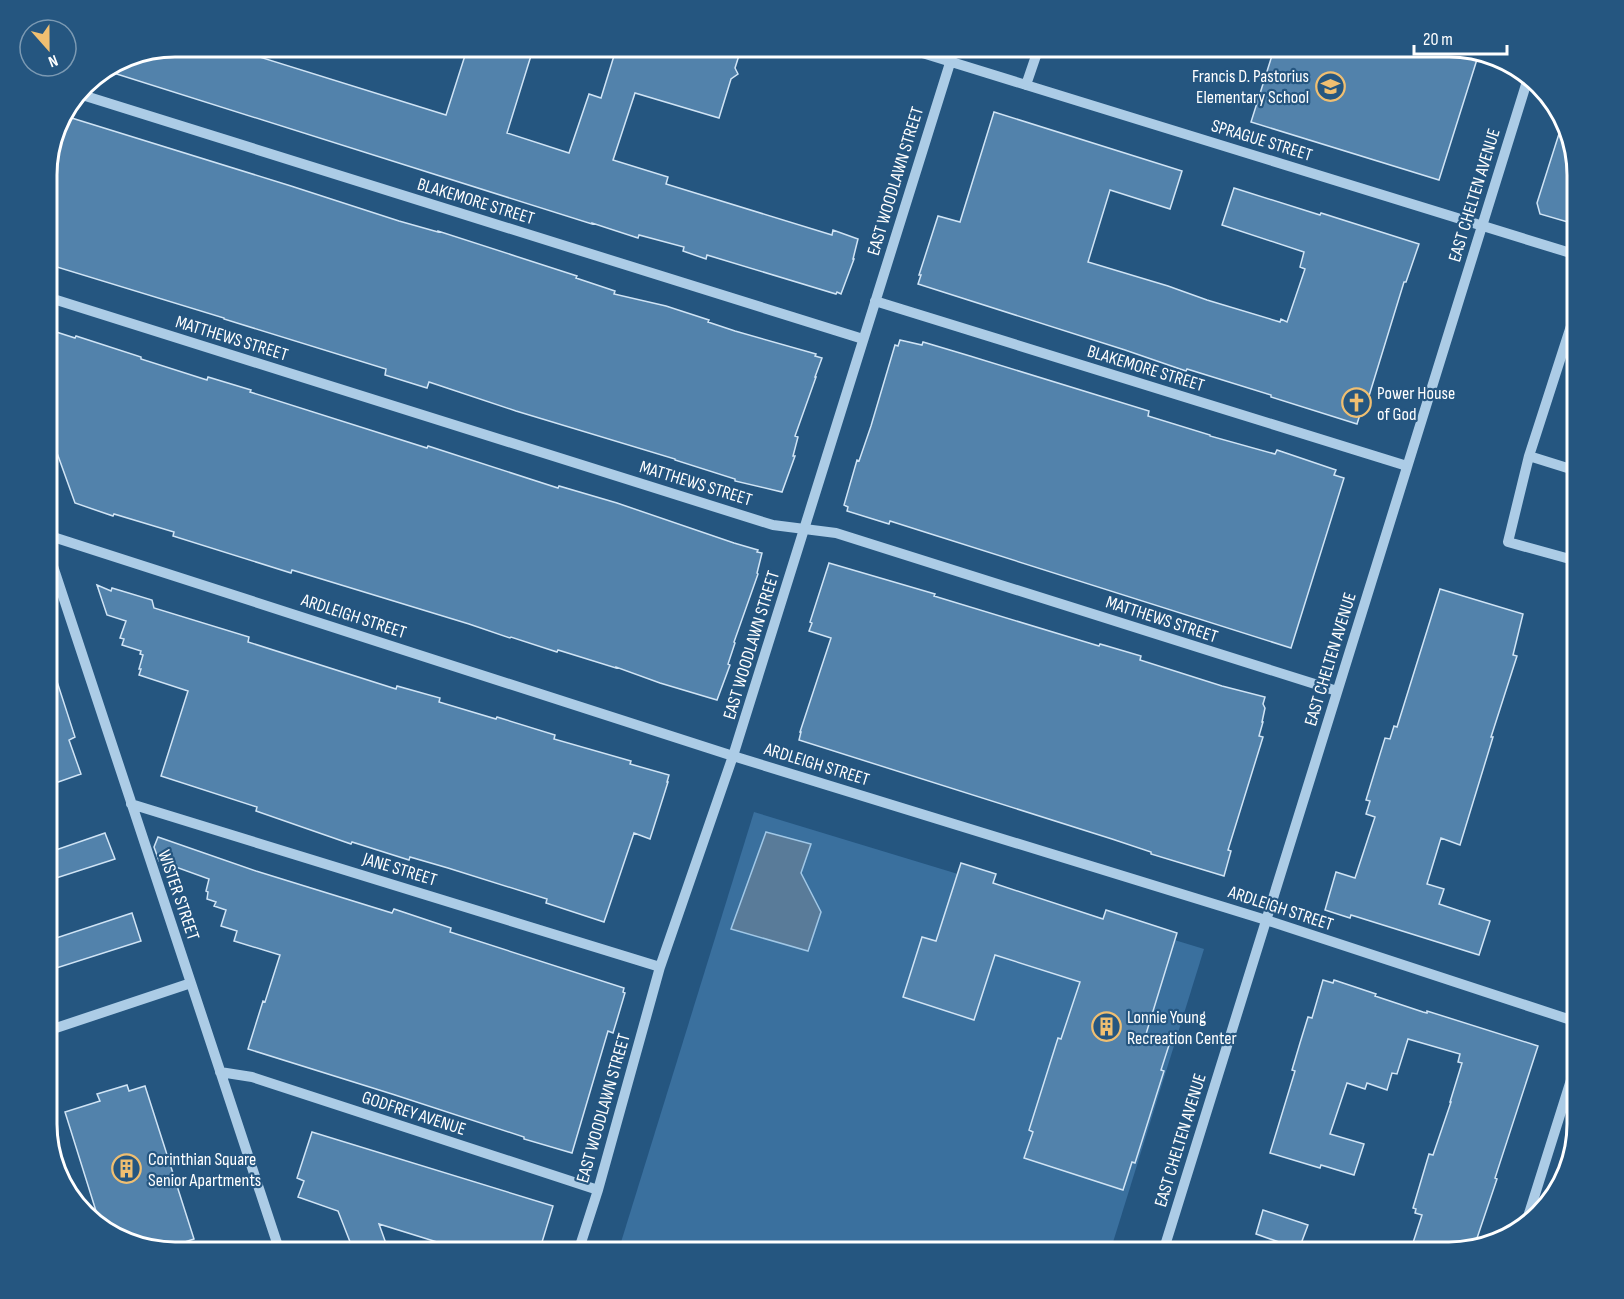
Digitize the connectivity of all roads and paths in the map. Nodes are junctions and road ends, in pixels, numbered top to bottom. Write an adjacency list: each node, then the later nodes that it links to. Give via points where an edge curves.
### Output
1 (935, 57): 4 (street, SPRAGUE STREET)
2 (951, 57): 4 (street, EAST WOODLAWN STREET)
3 (1035, 57): 5 (street)
4 (950, 62): 5 (street, SPRAGUE STREET); 11 (street, EAST WOODLAWN STREET)
5 (1026, 85): 8 (street, SPRAGUE STREET)
6 (1526, 85): 8 (street, EAST CHELTEN AVENUE)
7 (87, 96): 13 (street, BLAKEMORE STREET)
8 (1482, 225): 9 (street, SPRAGUE STREET); 15 (street, EAST CHELTEN AVENUE)
9 (1567, 252)
10 (57, 300): 17 (street, MATTHEWS STREET, via 773,525)
11 (875, 301): 13 (street, EAST WOODLAWN STREET); 15 (street, BLAKEMORE STREET)
12 (1567, 336): 14 (street)
13 (863, 339): 17 (street, EAST WOODLAWN STREET)
14 (1529, 456): 16 (street); 19 (street, via 1508,542)
15 (1407, 466): 21 (street, EAST CHELTEN AVENUE)
16 (1567, 468)
17 (804, 528): 21 (street, MATTHEWS STREET, via 836,533); 22 (street, EAST WOODLAWN STREET)
18 (57, 538): 22 (street, ARDLEIGH STREET)
19 (1567, 558)
20 (57, 578): 23 (street, WISTER STREET)
21 (1337, 691): 24 (street, EAST CHELTEN AVENUE)
22 (734, 756): 24 (street, ARDLEIGH STREET); 25 (street, EAST WOODLAWN STREET)
23 (131, 804): 25 (street, JANE STREET); 26 (street, WISTER STREET)
24 (1266, 920): 27 (street, ARDLEIGH STREET); 35 (street, EAST CHELTEN AVENUE)
25 (660, 967): 31 (street, EAST WOODLAWN STREET)
26 (191, 983): 28 (street); 29 (street, WISTER STREET)
27 (1567, 1018)
28 (57, 1028)
29 (219, 1072): 31 (street, GODFREY AVENUE, via 252,1077); 33 (street, WISTER STREET)
30 (1567, 1095): 32 (street)
31 (598, 1190): 34 (street, EAST WOODLAWN STREET)
32 (1530, 1210)
33 (277, 1242)
34 (581, 1242)
35 (1166, 1242)

